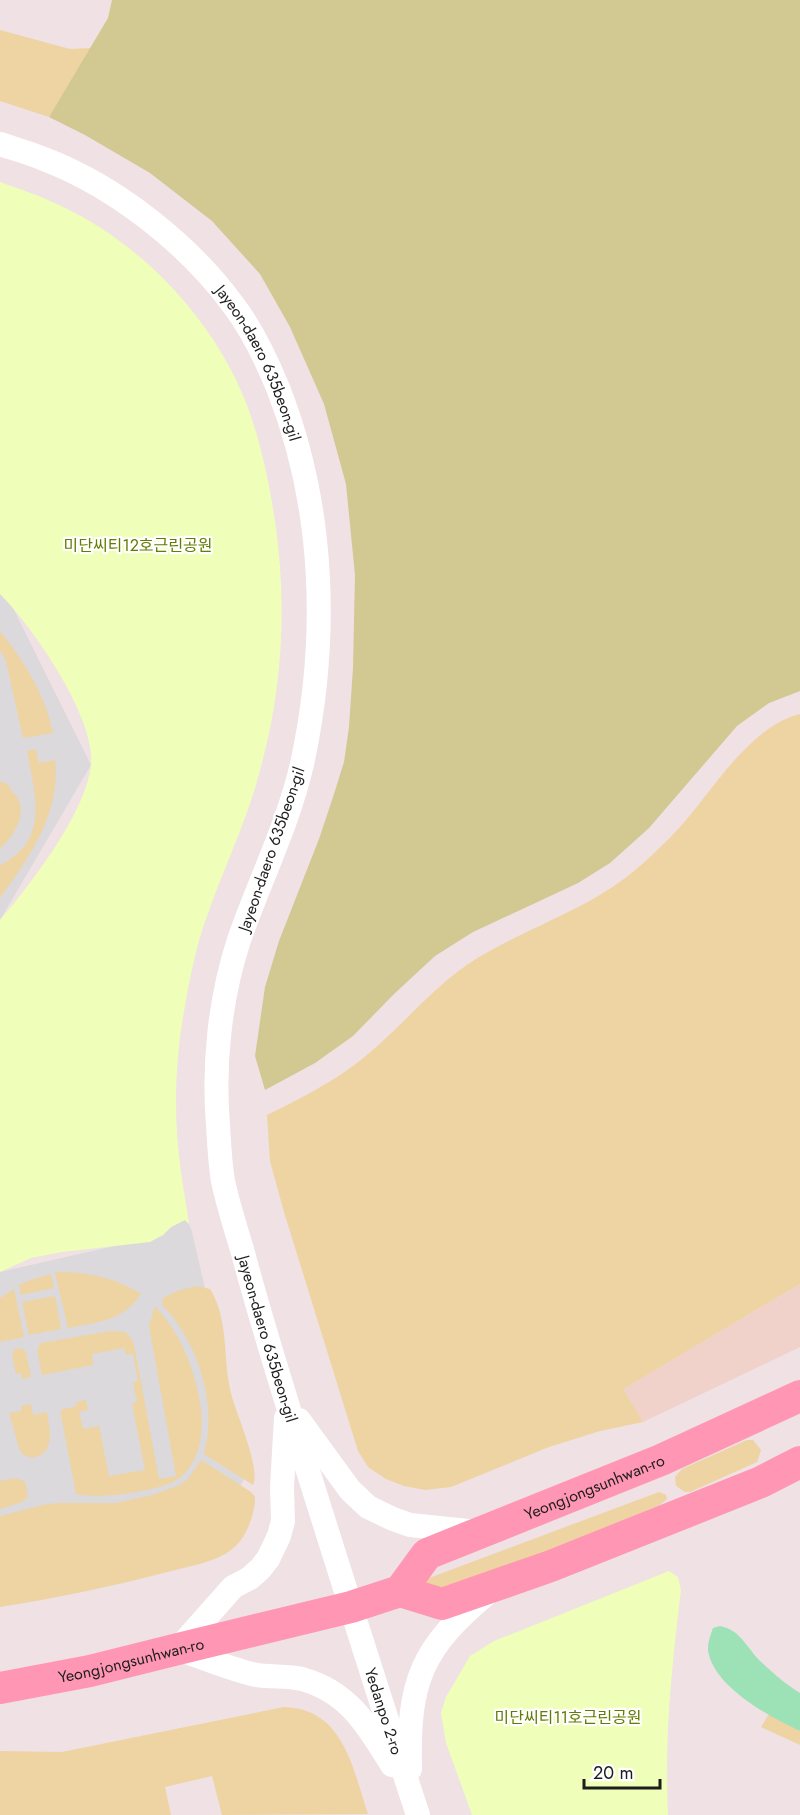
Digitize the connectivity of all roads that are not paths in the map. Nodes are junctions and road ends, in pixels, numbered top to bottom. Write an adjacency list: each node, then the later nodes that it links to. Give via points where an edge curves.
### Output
1 (0, 144): 3 (street, Jayeon-daero 635beon-gil, via 48,160 104,188 154,223 193,258 234,306 264,354 293,426 311,501 319,576 318,650 309,724 301,768 282,830 238,943 218,1049 217,1120 224,1181 256,1305)
2 (800, 1395): 5 (main road, Yeongjongsunhwan-ro, via 661,1460)
3 (287, 1403): 5 (street, via 350,1490 368,1507 410,1525); 8 (street, Jayeon-daero 635beon-gil); 9 (street, via 283,1521 279,1536 260,1569 233,1587)
4 (800, 1462): 6 (main road, via 750,1487)
5 (481, 1533): 7 (main road, Yeongjongsunhwan-ro, via 426,1554)
6 (499, 1584): 7 (main road, via 441,1604); 11 (street, via 450,1627 421,1672 412,1705 410,1737)
7 (400, 1591): 8 (main road, Yeongjongsunhwan-ro)
8 (351, 1607): 9 (main road, Yeongjongsunhwan-ro); 11 (street, Yedanpo 2-ro)
9 (178, 1649): 10 (main road, Yeongjongsunhwan-ro); 11 (street, via 253,1675 302,1679 343,1699 357,1713)
10 (0, 1688)
11 (414, 1805)

